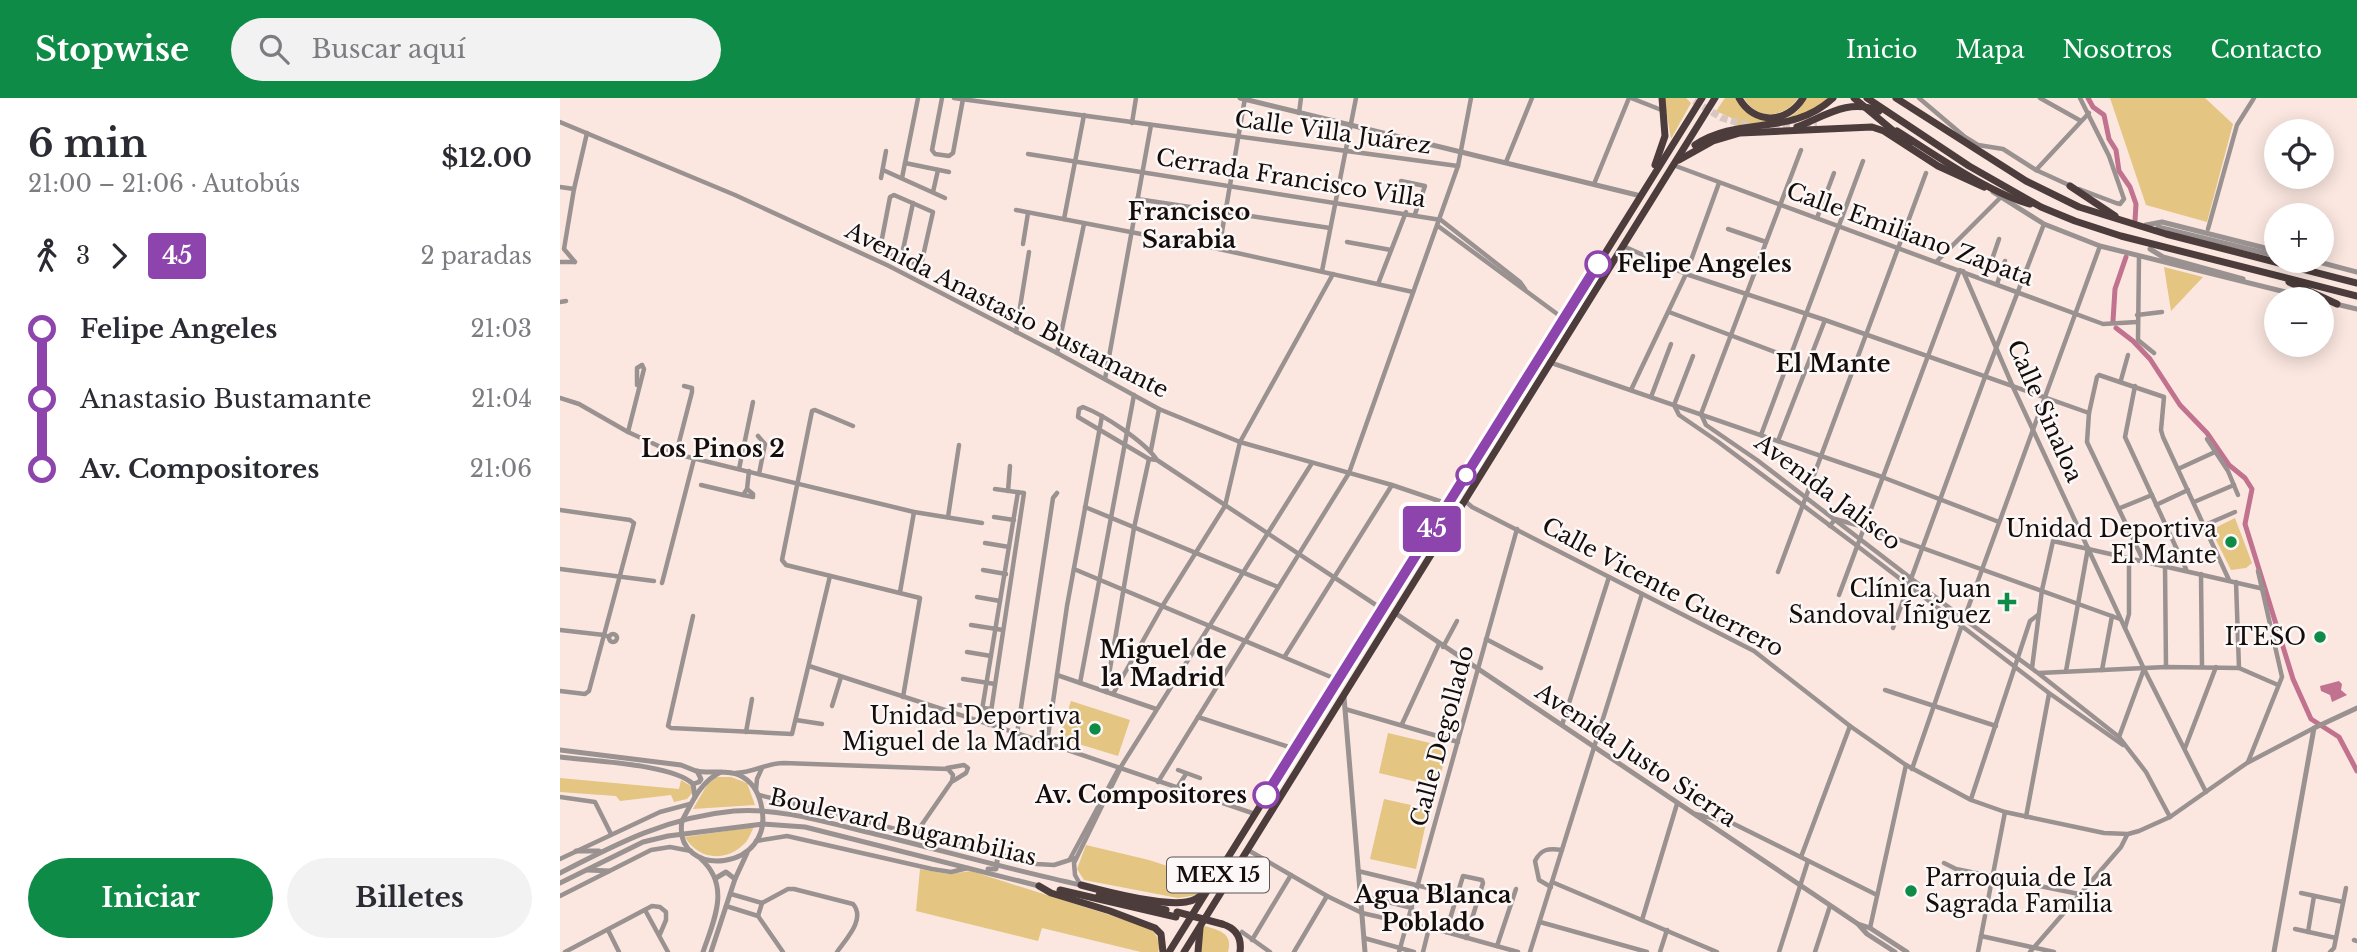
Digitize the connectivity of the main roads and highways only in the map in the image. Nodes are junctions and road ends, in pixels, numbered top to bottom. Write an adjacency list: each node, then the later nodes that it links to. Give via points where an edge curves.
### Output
1 (1662, 98): 18 (highway, via 1665,136)
2 (1715, 98): 16 (highway, MEX 15)
3 (1739, 98): 4 (highway, via 1752,113 1770,118 1789,113)
4 (1803, 98)
5 (1833, 98): 16 (highway, via 1795,121 1711,135)
6 (1854, 98): 20 (highway, bridge, via 1909,144)
7 (1867, 98): 17 (highway)
8 (1896, 98): 11 (highway)
9 (1904, 98): 11 (highway)
10 (1696, 99): 18 (highway, MEX 15)
11 (1913, 108): 13 (highway)
12 (1817, 126): 17 (highway, via 1881,124)
13 (1944, 129): 15 (highway); 21 (highway, via 2050,194)
14 (1786, 130): 16 (highway, via 1724,136); 17 (highway, via 1839,106 1860,103); 20 (highway, via 1877,128 1938,166)
15 (1965, 137)
16 (1674, 163): 28 (highway, MEX 15)
17 (1968, 170): 20 (highway); 22 (highway, via 2041,207 2121,236)
18 (1648, 181): 26 (highway, MEX 15)
19 (2070, 186): 21 (highway)
20 (1984, 187)
21 (2124, 222): 23 (highway)
22 (2273, 275): 24 (highway); 25 (highway)
23 (2357, 281)
24 (2357, 296)
25 (2337, 304)
26 (1211, 887): 27 (highway, via 1183,903 1081,886 1097,895); 30 (highway, MEX 15)
27 (1177, 915): 29 (highway, via 1039,886 1155,928 1161,934); 33 (highway, bridge, via 1230,927 1238,935)
28 (1201, 924): 31 (highway, MEX 15); 32 (highway)
29 (1163, 952)
30 (1170, 952)
31 (1184, 952)
32 (1198, 952)
33 (1237, 952)

